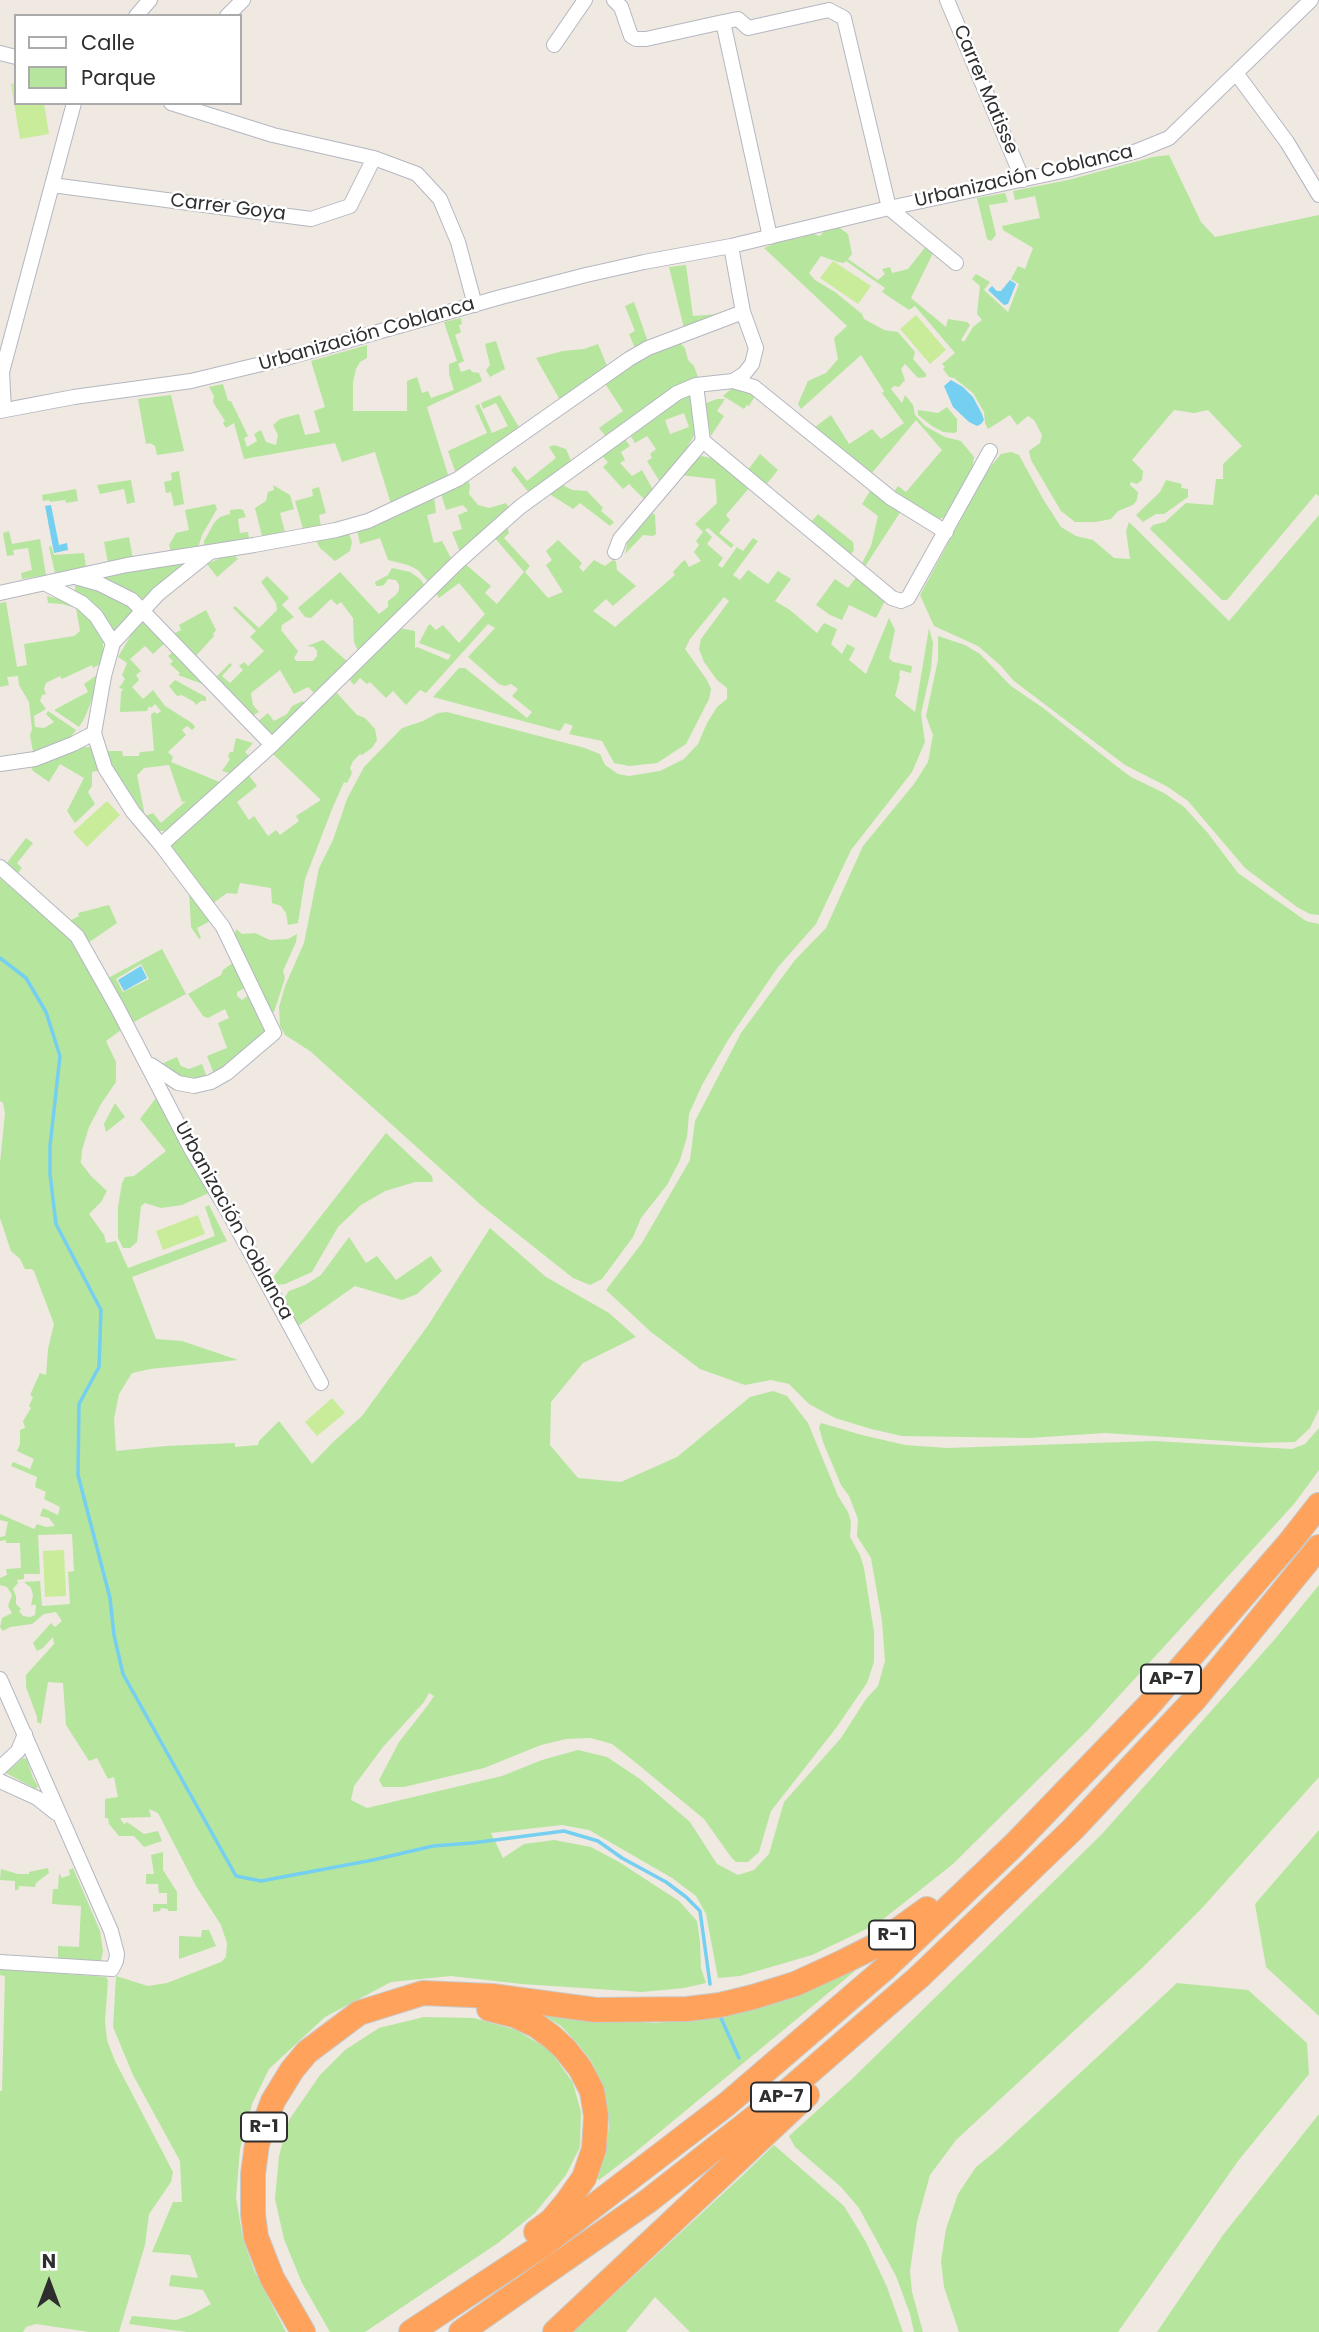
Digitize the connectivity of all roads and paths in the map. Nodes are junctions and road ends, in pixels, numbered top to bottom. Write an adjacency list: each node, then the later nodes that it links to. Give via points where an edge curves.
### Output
1 (150, 0): 7 (street)
2 (243, 0): 8 (street)
3 (584, 0): 10 (street)
4 (614, 0): 9 (street, via 636,39)
5 (947, 0): 15 (street, Carrer Matisse)
6 (1311, 0): 11 (street, Urbanización Coblanca)
7 (138, 14)
8 (229, 14)
9 (723, 22): 18 (street, via 738,19 748,28 829,10 844,18); 19 (street)
10 (554, 45)
11 (1236, 73): 15 (street, Urbanización Coblanca, via 1169,138 1137,151); 17 (street)
12 (73, 105): 16 (street)
13 (177, 105): 14 (street, via 273,135)
14 (373, 158): 16 (street, Carrer Goya, via 350,206 311,219); 22 (street, via 416,174 440,199 458,242)
15 (1023, 180): 18 (street, Urbanización Coblanca)
16 (52, 185): 26 (street, via 2,372)
17 (1319, 195)
18 (889, 208): 19 (street, Urbanización Coblanca); 21 (street, Urbanización Coblanca)
19 (770, 237): 20 (street, Urbanización Coblanca)
20 (732, 246): 22 (street, Urbanización Coblanca, via 620,267); 23 (street)
21 (956, 262)
22 (475, 305): 26 (street, Urbanización Coblanca, via 202,379)
23 (743, 312): 24 (street, via 755,348 752,364); 30 (street, Urbanización Coblanca, via 648,348 458,479 368,521)
24 (733, 381): 25 (street); 29 (street, via 754,387 891,498)
25 (696, 385): 27 (street); 38 (street, via 677,393 520,507)
26 (2, 410)
27 (703, 441): 29 (street, via 892,598 908,598); 31 (street, via 620,539)
28 (990, 451): 29 (street)
29 (946, 531)
30 (211, 552): 32 (street, Urbanización Coblanca); 35 (street, Urbanización Coblanca, via 168,585)
31 (615, 552)
32 (74, 577): 33 (street, Urbanización Coblanca); 35 (street, via 117,591)
33 (46, 584): 34 (street, Urbanización Coblanca); 36 (street, via 82,603)
34 (0, 593)
35 (144, 611): 36 (street, Urbanización Coblanca); 38 (street)
36 (113, 643): 37 (street, Urbanización Coblanca)
37 (94, 733): 39 (street, via 35,759); 40 (street, Urbanización Coblanca, via 105,768)
38 (272, 745): 40 (street)
39 (0, 764)
40 (161, 845): 42 (street, Urbanización Coblanca, via 223,927 274,1033 227,1073 194,1086 178,1083)
41 (0, 867): 42 (street, Urbanización Coblanca, via 76,936)
42 (145, 1060): 43 (street, Urbanización Coblanca)
43 (321, 1382)
44 (1319, 1505): 52 (highway, AP-7, via 1148,1706)
45 (1319, 1547): 51 (highway, AP-7, via 1195,1699)
46 (0, 1679): 47 (street)
47 (25, 1734): 48 (street, via 18,1751); 50 (street)
48 (0, 1768)
49 (0, 1780): 50 (street)
50 (58, 1814): 53 (street, via 114,1938 116,1961 112,1969)
51 (1073, 1829): 58 (highway, AP-7, via 919,1977 783,2095 648,2201); 59 (highway, via 1062,1854 929,1987 839,2065)
52 (1014, 1845): 54 (highway, R-1, via 992,1853 927,1910 877,1945 795,1983 752,1997 687,2009 635,2011 423,1993 359,2013 307,2052 292,2070 273,2101 257,2144 253,2174 256,2237 272,2278); 57 (highway, AP-7, via 883,1970 727,2104 543,2245)
53 (0, 1962)
54 (303, 2332)
55 (312, 2332): 56 (highway, via 278,2273 260,2213 265,2145 298,2079 334,2046 384,2015 445,2005 516,2016 565,2049 592,2091 594,2149 583,2178 551,2221)
56 (394, 2332)
57 (411, 2332)
58 (461, 2332)
59 (555, 2332)

